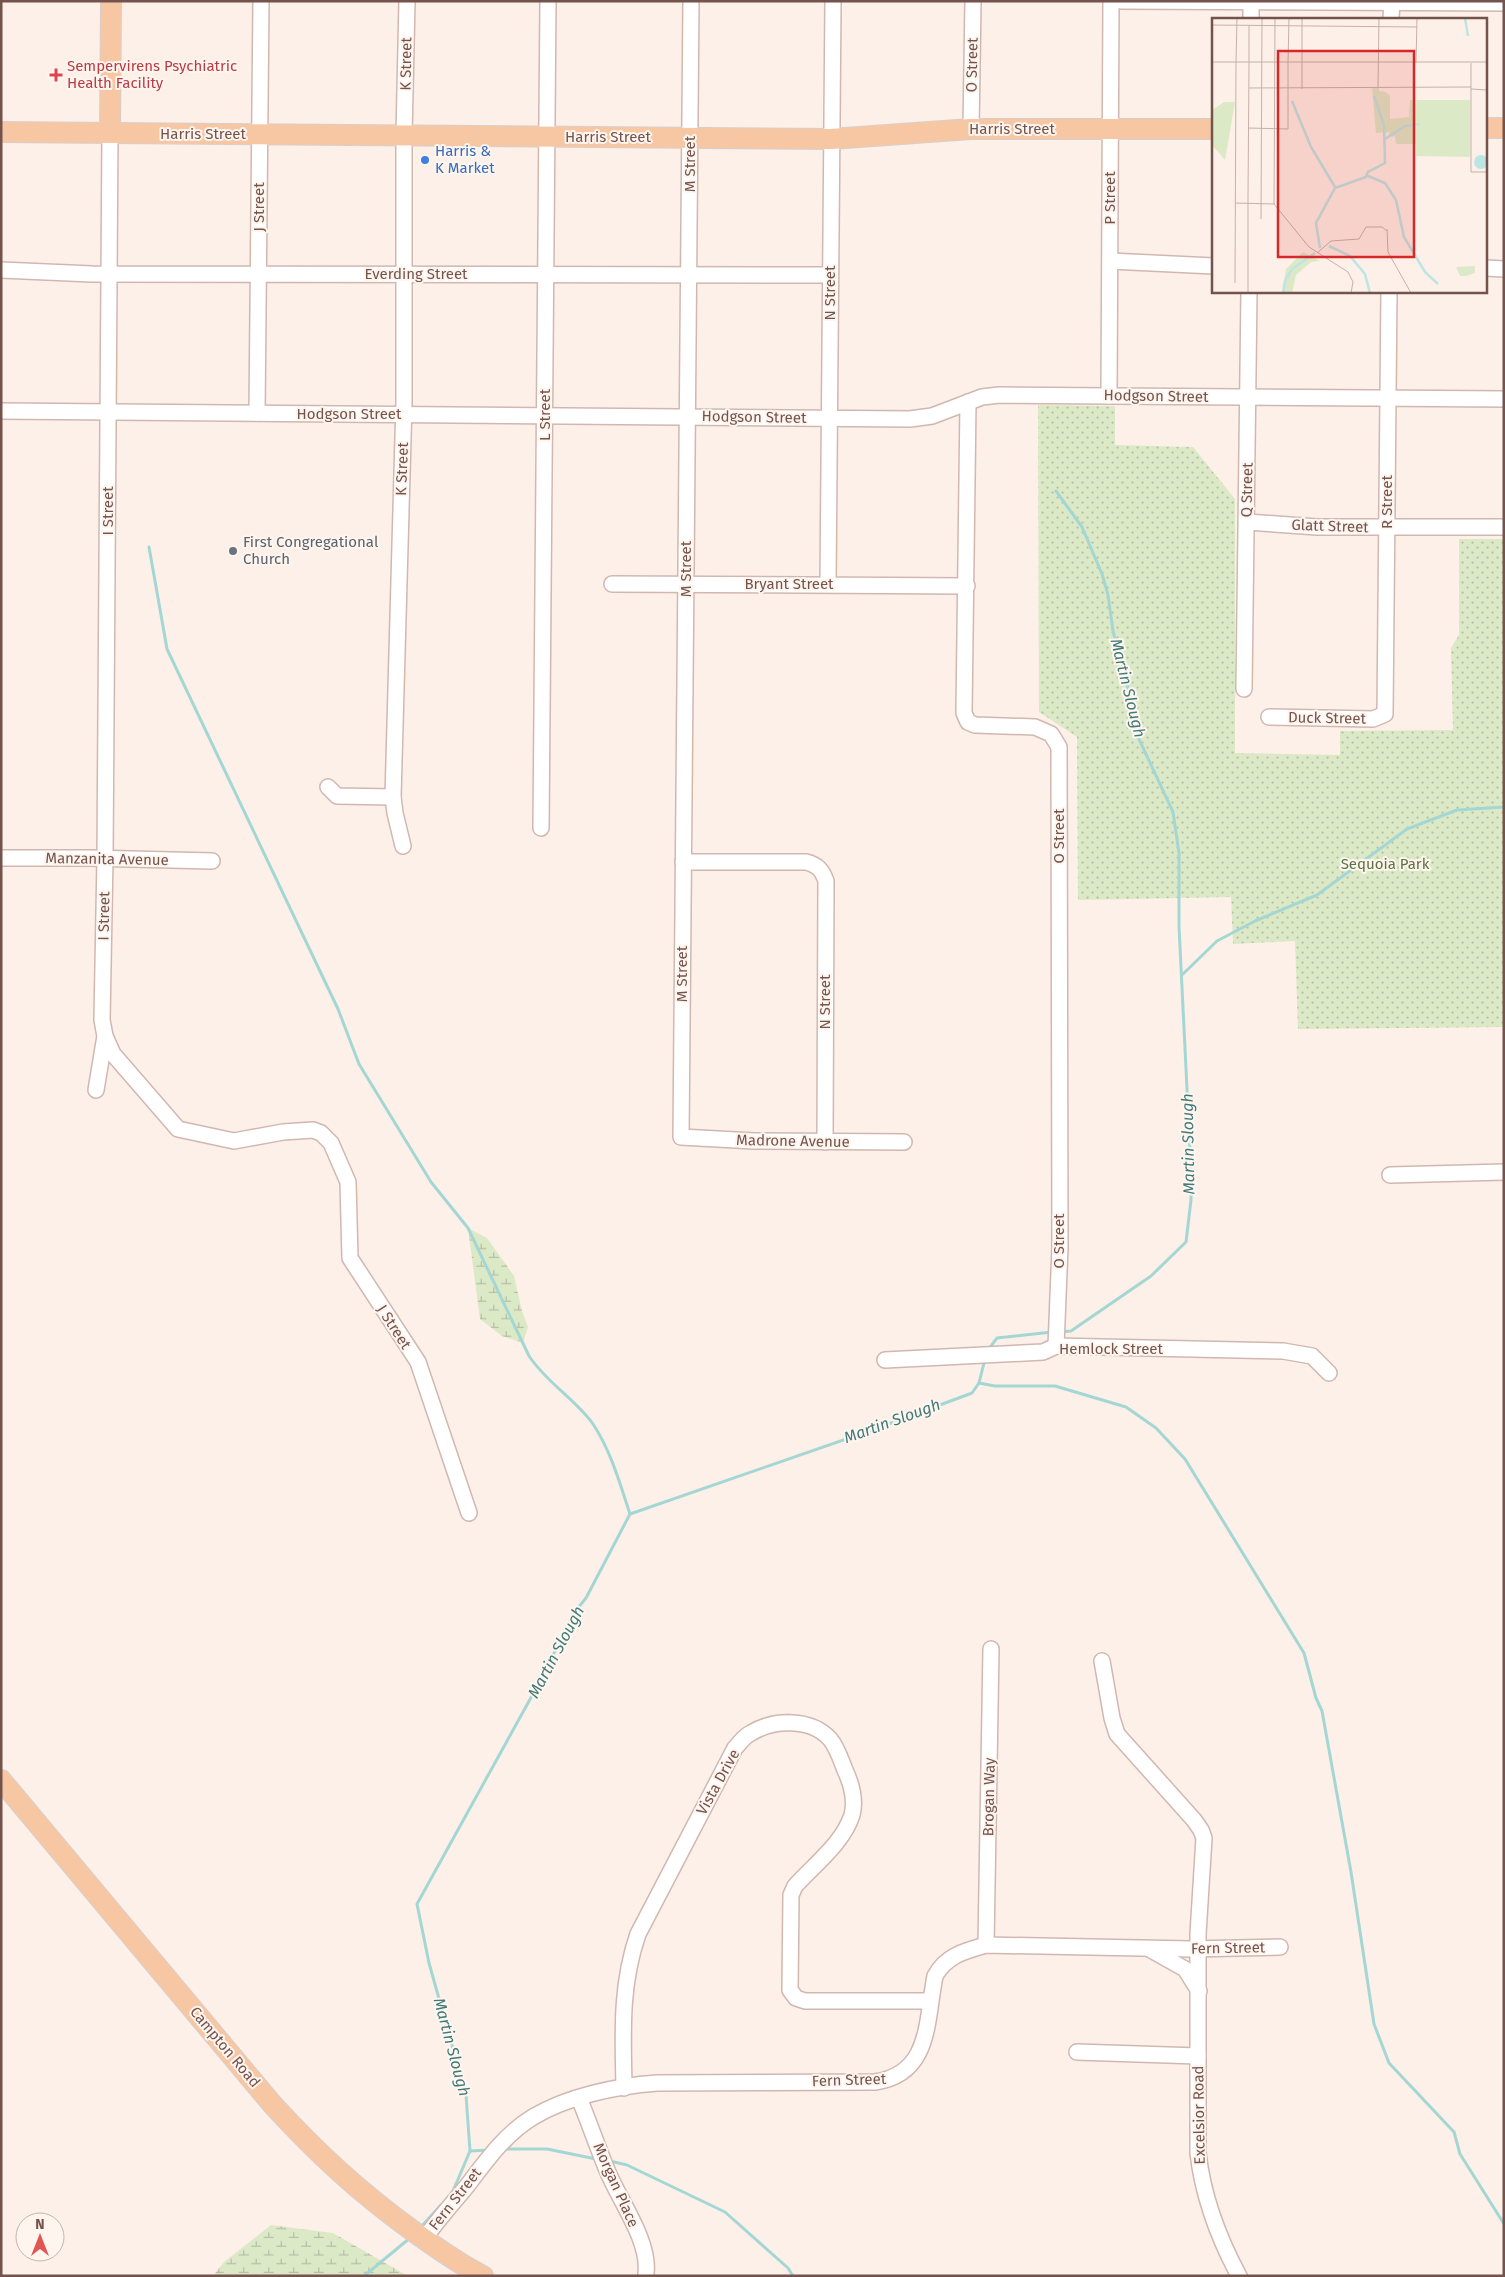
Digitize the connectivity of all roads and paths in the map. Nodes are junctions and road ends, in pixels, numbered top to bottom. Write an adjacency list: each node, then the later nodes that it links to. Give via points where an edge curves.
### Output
1 (112, 1): 15 (main road, I Street)
2 (261, 1): 24 (street, J Street)
3 (407, 1): 25 (street, K Street)
4 (548, 1): 26 (street, L Street)
5 (691, 1): 27 (street, M Street)
6 (833, 1): 28 (street, N Street)
7 (973, 1): 18 (street, O Street)
8 (1111, 1): 19 (street, P Street)
9 (1121, 1): 10 (street)
10 (1251, 2): 11 (street); 13 (street)
11 (1392, 2): 12 (street); 14 (street)
12 (1504, 3)
13 (1251, 18)
14 (1391, 18)
15 (110, 85): 22 (main road, via 104,120 96,128); 23 (main road, I Street)
16 (1488, 128): 17 (main road)
17 (1504, 128)
18 (970, 129): 19 (main road, Harris Street); 28 (main road, Harris Street)
19 (1110, 129): 20 (main road, Harris Street); 29 (street, P Street)
20 (1212, 129)
21 (1, 132): 22 (main road, Harris Street)
22 (77, 133): 23 (main road, Harris Street)
23 (110, 134): 24 (main road, Harris Street); 34 (street, I Street)
24 (260, 134): 25 (main road, Harris Street); 35 (street, J Street)
25 (404, 135): 26 (main road, Harris Street); 36 (street, K Street)
26 (547, 137): 27 (main road, Harris Street); 37 (street, L Street)
27 (690, 138): 28 (main road, Harris Street); 38 (street, M Street)
28 (831, 139): 39 (street, N Street)
29 (1110, 261): 30 (street); 42 (street, P Street)
30 (1212, 266)
31 (1488, 268): 32 (street)
32 (1504, 269)
33 (1, 270): 34 (street, Everding Street)
34 (109, 274): 35 (street, Everding Street); 48 (street, I Street)
35 (259, 274): 36 (street, Everding Street); 49 (street, J Street)
36 (403, 274): 37 (street, Everding Street); 50 (street, K Street)
37 (547, 275): 38 (street, Everding Street); 51 (street, L Street)
38 (688, 275): 39 (street, Everding Street); 52 (street, M Street)
39 (830, 275): 53 (street, N Street)
40 (1249, 292): 44 (street, Q Street)
41 (1389, 292): 43 (street, R Street)
42 (1109, 396): 44 (street, Hodgson Street); 46 (street, Hodgson Street, via 998,394)
43 (1388, 396): 44 (street, Hodgson Street); 45 (street, Hodgson Street); 56 (street, R Street)
44 (1249, 397): 54 (street, Q Street)
45 (1504, 399)
46 (968, 402): 53 (street, Hodgson Street, via 932,416 910,419); 60 (street, O Street)
47 (1, 411): 48 (street, Hodgson Street)
48 (108, 412): 49 (street, Hodgson Street); 69 (street, I Street)
49 (257, 413): 50 (street, Hodgson Street)
50 (403, 414): 51 (street, Hodgson Street); 65 (street, K Street)
51 (545, 416): 52 (street, Hodgson Street); 66 (street, L Street)
52 (687, 416): 53 (street, Hodgson Street); 57 (street, M Street)
53 (830, 418): 59 (street, N Street)
54 (1246, 522): 56 (street, Glatt Street); 61 (street, Q Street)
55 (1504, 527): 56 (street, Glatt Street)
56 (1387, 528): 62 (street, R Street)
57 (686, 583): 58 (street, Bryant Street); 59 (street, Bryant Street); 71 (street, M Street)
58 (612, 584)
59 (828, 584): 60 (street, Bryant Street)
60 (967, 586): 79 (street, O Street, via 964,713 968,722 1035,727 1051,734 1059,747 1060,1247)
61 (1244, 689)
62 (1385, 714): 63 (street, Duck Street, via 1373,719)
63 (1269, 717)
64 (328, 787): 65 (street, via 336,796)
65 (393, 797): 67 (street, K Street)
66 (541, 828)
67 (403, 846)
68 (1, 858): 69 (street, Manzanita Avenue)
69 (105, 858): 70 (street, Manzanita Avenue); 72 (street, I Street, via 102,1020)
70 (212, 861)
71 (683, 862): 74 (street, M Street); 75 (street, N Street, via 816,864 822,872 826,881)
72 (105, 1036): 73 (street); 82 (street, J Street, via 113,1054 178,1129 234,1141 313,1130 321,1132 331,1142 348,1182 350,1258 418,1362)
73 (96, 1090)
74 (681, 1137): 75 (street, Madrone Avenue)
75 (825, 1142): 76 (street, Madrone Avenue)
76 (904, 1142)
77 (1504, 1172): 78 (street)
78 (1390, 1175)
79 (1056, 1346): 80 (street, Hemlock Street, via 1043,1352); 81 (street, Hemlock Street, via 1282,1351 1312,1356)
80 (886, 1360)
81 (1329, 1372)
82 (469, 1512)
83 (992, 1649): 86 (street, Brogan Way)
84 (1102, 1661): 89 (street, Excelsior Road, via 1117,1734 1202,1830)
85 (1, 1780): 96 (main road, Campton Road, via 272,2104 348,2180)
86 (986, 1945): 87 (street, Fern Street); 91 (street, Fern Street, via 960,1953 940,1966)
87 (1145, 1947): 89 (street, Fern Street); 90 (street, via 1184,1968)
88 (1280, 1947): 89 (street, Fern Street)
89 (1199, 1948): 90 (street, Excelsior Road)
90 (1199, 1991): 93 (street, Excelsior Road)
91 (930, 2001): 94 (street, Fern Street, via 920,2052 908,2070 892,2079 875,2082 657,2084); 94 (street, Vista Drive, via 805,2001 796,1998 790,1990 791,1895 795,1886 845,1832 853,1812 853,1792 832,1741 822,1732 805,1724 793,1723 760,1729 734,1748 638,1934 628,1961 623,1997)
92 (1077, 2052): 93 (street)
93 (1198, 2056): 99 (street, Excelsior Road, via 1198,2153 1202,2182 1217,2228)
94 (624, 2088): 95 (street, Fern Street)
95 (579, 2098): 96 (street, Fern Street, via 534,2117 516,2129 487,2159); 97 (street, Morgan Place, via 607,2172 642,2244)
96 (424, 2239): 98 (main road, Campton Road)
97 (646, 2273)
98 (484, 2276)
99 (1239, 2276)

